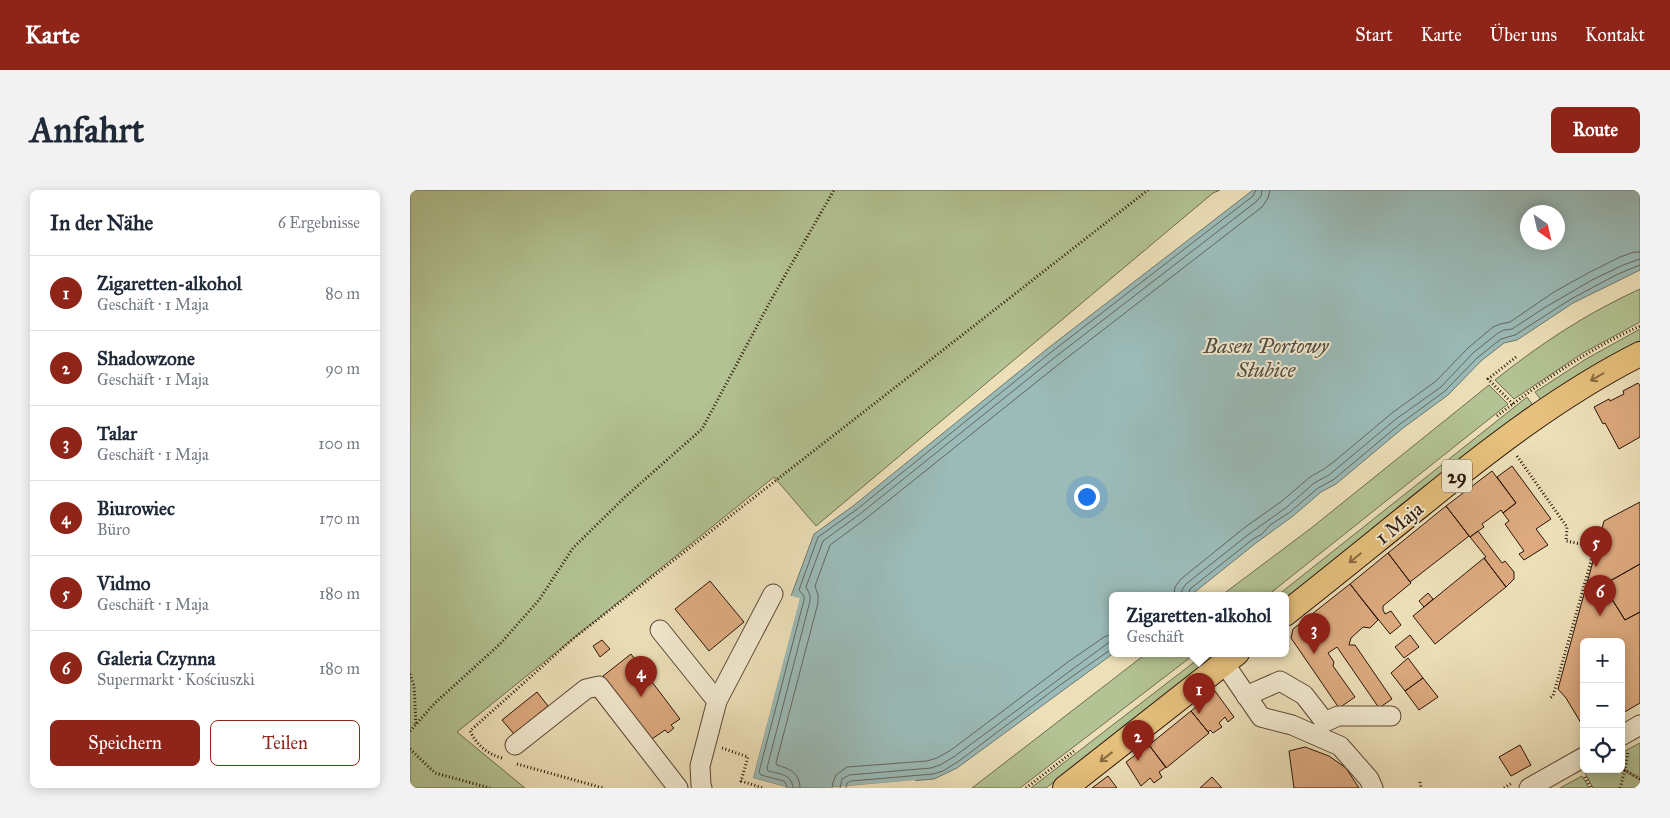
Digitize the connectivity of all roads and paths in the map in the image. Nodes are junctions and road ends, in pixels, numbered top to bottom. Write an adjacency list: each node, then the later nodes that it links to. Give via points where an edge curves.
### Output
1 (834, 190): 18 (path, via 702,429 572,548 540,600 500,644)
2 (1141, 190): 4 (path)
3 (1148, 190): 4 (path)
4 (1141, 195): 31 (path, via 574,638 470,732 475,742 492,755)
5 (1640, 354): 10 (main road, 1 Maja / 29, one-way to 10, via 1565,397 1507,438)
6 (1516, 357): 7 (path, via 1488,379)
7 (1513, 404)
8 (1516, 454): 15 (path, via 1567,527 1566,540 1594,547 1560,675)
9 (773, 594): 16 (street)
10 (1289, 611)
11 (660, 630): 16 (street)
12 (1231, 658): 14 (street); 35 (main road, one-way to 35)
13 (410, 674): 18 (path, via 414,686)
14 (1246, 696): 17 (street, via 1280,681 1304,696 1325,722 1338,716); 36 (street, via 1262,717 1292,725 1340,746)
15 (1549, 699)
16 (717, 701): 33 (street, via 700,766)
17 (1391, 716)
18 (416, 724): 20 (path)
19 (1640, 726): 21 (street)
20 (410, 731)
21 (1625, 741)
22 (515, 745): 32 (street, via 586,689 599,686)
23 (410, 749): 30 (path, via 435,773)
24 (728, 750): 34 (path, via 748,757 742,781)
25 (1580, 759): 38 (street)
26 (1625, 770): 28 (path)
27 (1622, 773): 39 (path)
28 (1640, 778)
29 (1420, 782): 37 (path)
30 (490, 788)
31 (603, 788)
32 (678, 788)
33 (702, 788)
34 (762, 788)
35 (1065, 788)
36 (1373, 788)
37 (1421, 788)
38 (1529, 788)
39 (1620, 788)

